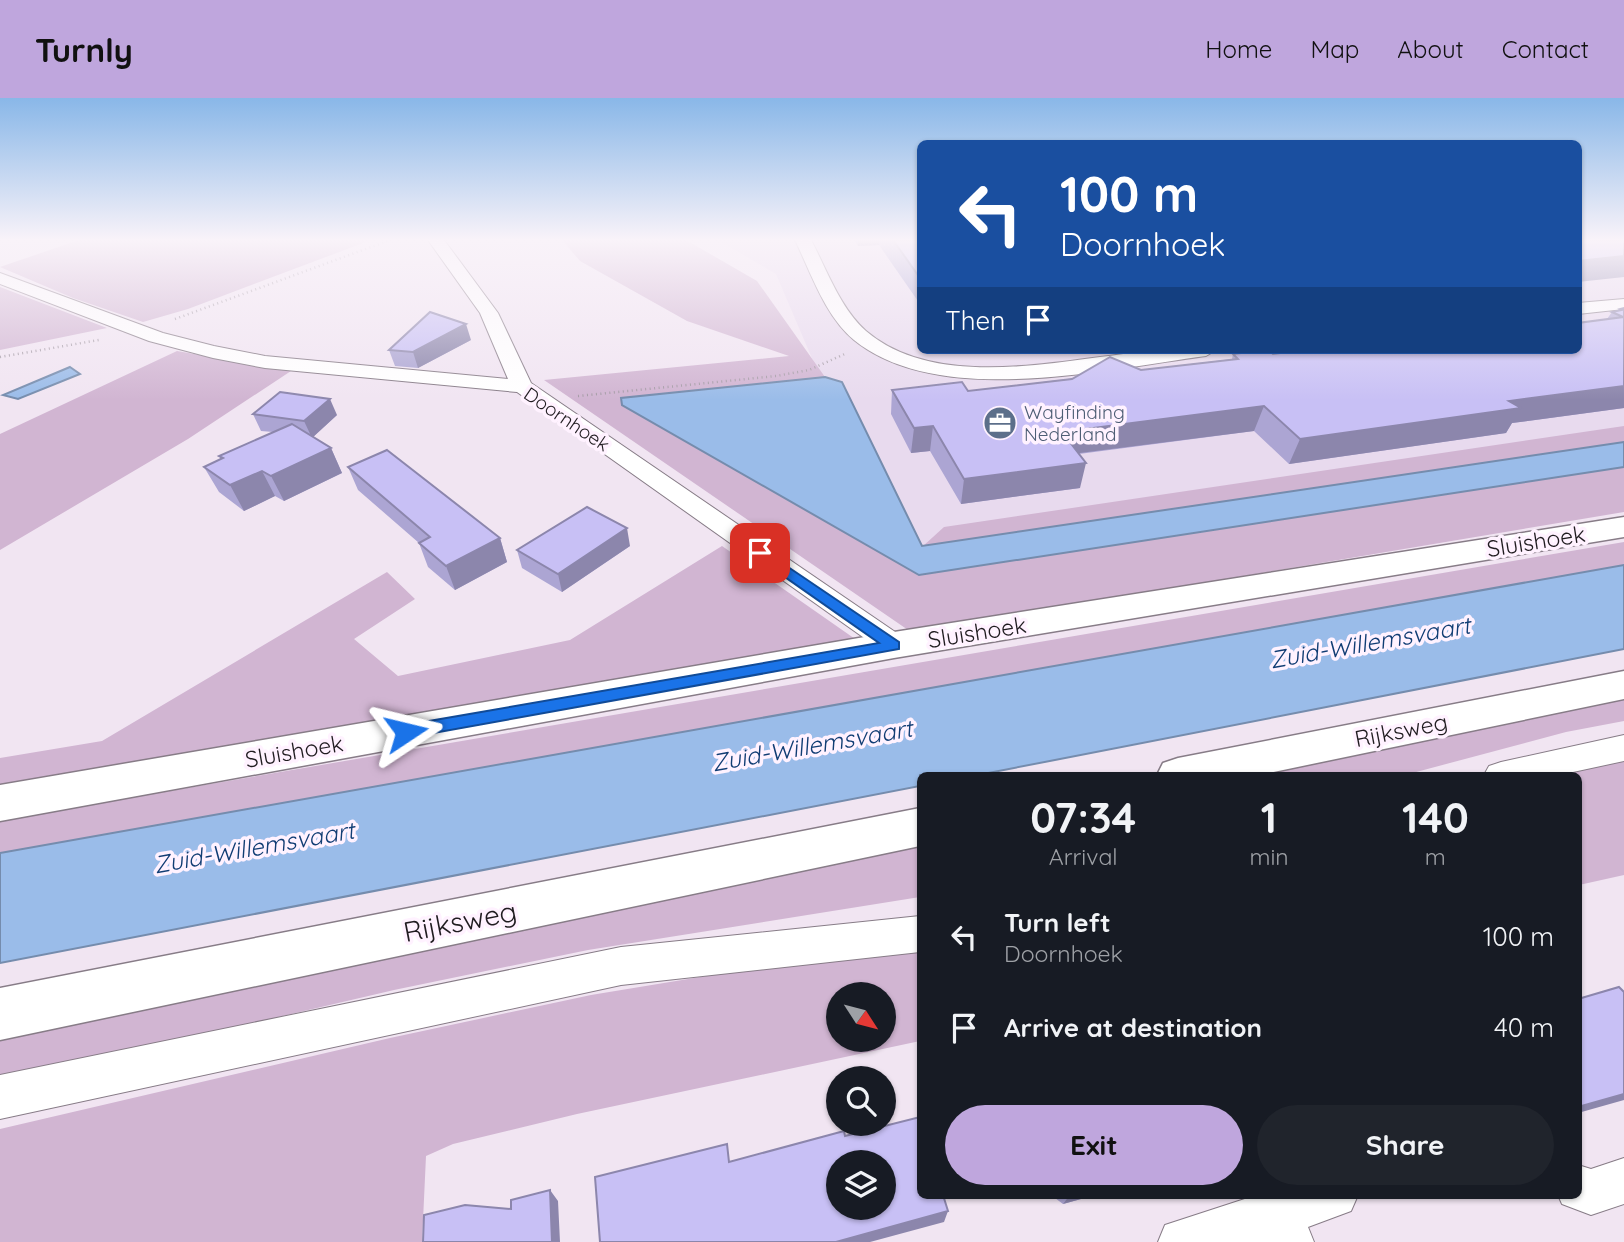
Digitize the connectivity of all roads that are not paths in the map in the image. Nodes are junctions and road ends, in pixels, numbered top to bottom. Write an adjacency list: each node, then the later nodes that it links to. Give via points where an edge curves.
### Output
1 (40, 293): 7 (street, Doornhoek, via 141,332 265,362)
2 (475, 293): 7 (street)
3 (832, 293): 6 (street, via 841,311 870,342 891,356 953,371 1022,372)
4 (1624, 304): 5 (street)
5 (1582, 309)
6 (1173, 354)
7 (530, 392): 9 (street, Doornhoek)
8 (1624, 527): 9 (street, Sluishoek)
9 (894, 645): 14 (street, Sluishoek)
10 (1624, 685): 12 (street, Rijksweg)
11 (1624, 748): 13 (street)
12 (1193, 772)
13 (1515, 772)
14 (0, 803)
15 (917, 828): 17 (street, Rijksweg)
16 (917, 934): 18 (street, via 621,966)
17 (0, 1014)
18 (0, 1097)
19 (1624, 1181): 20 (street, via 1591,1192)
20 (1582, 1189)
21 (1329, 1199): 22 (street)
22 (1283, 1228): 23 (street)
23 (1182, 1242)

